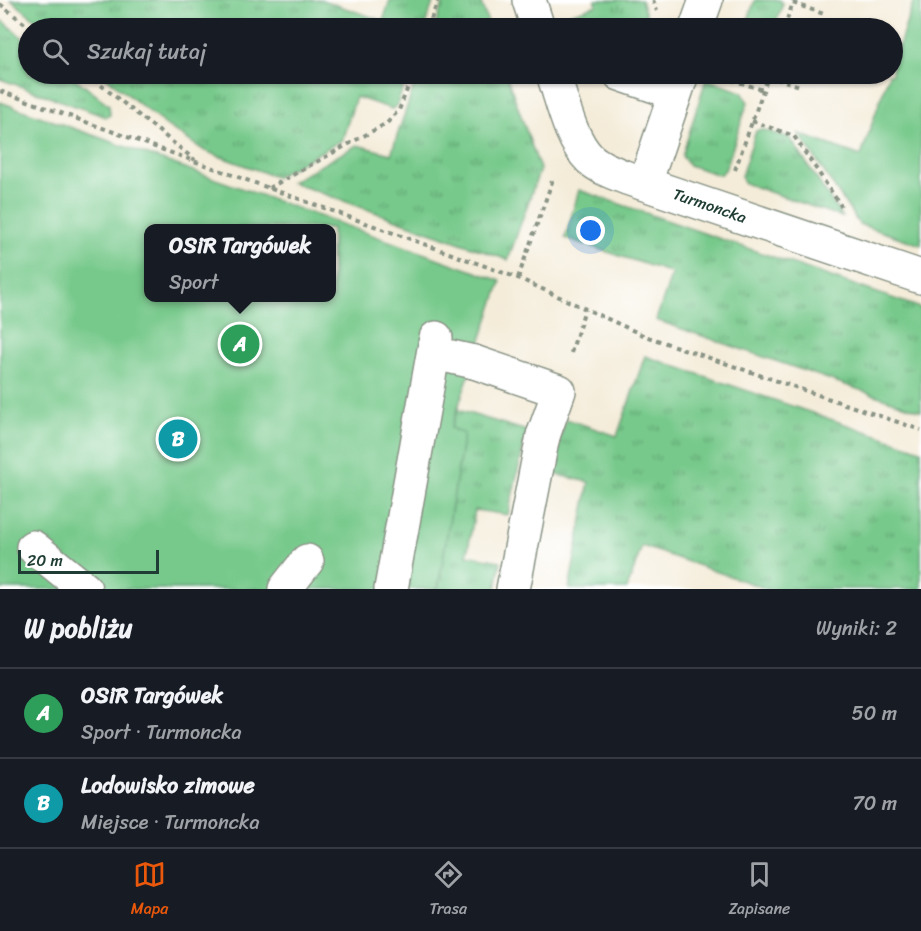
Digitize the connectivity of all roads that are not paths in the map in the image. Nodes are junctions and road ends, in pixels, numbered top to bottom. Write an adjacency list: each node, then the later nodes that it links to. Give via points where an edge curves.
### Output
1 (529, 0): 3 (street)
2 (706, 0): 4 (street)
3 (535, 18)
4 (700, 18)
5 (556, 84): 7 (street, Turmoncka, via 580,148 609,171)
6 (678, 84): 7 (street)
7 (645, 183): 8 (street, Turmoncka)
8 (921, 278)
9 (33, 547): 11 (street)
10 (307, 561): 12 (street)
11 (85, 589)
12 (285, 589)
13 (392, 589): 14 (street, via 435,346 559,391 543,436)
14 (513, 589)

